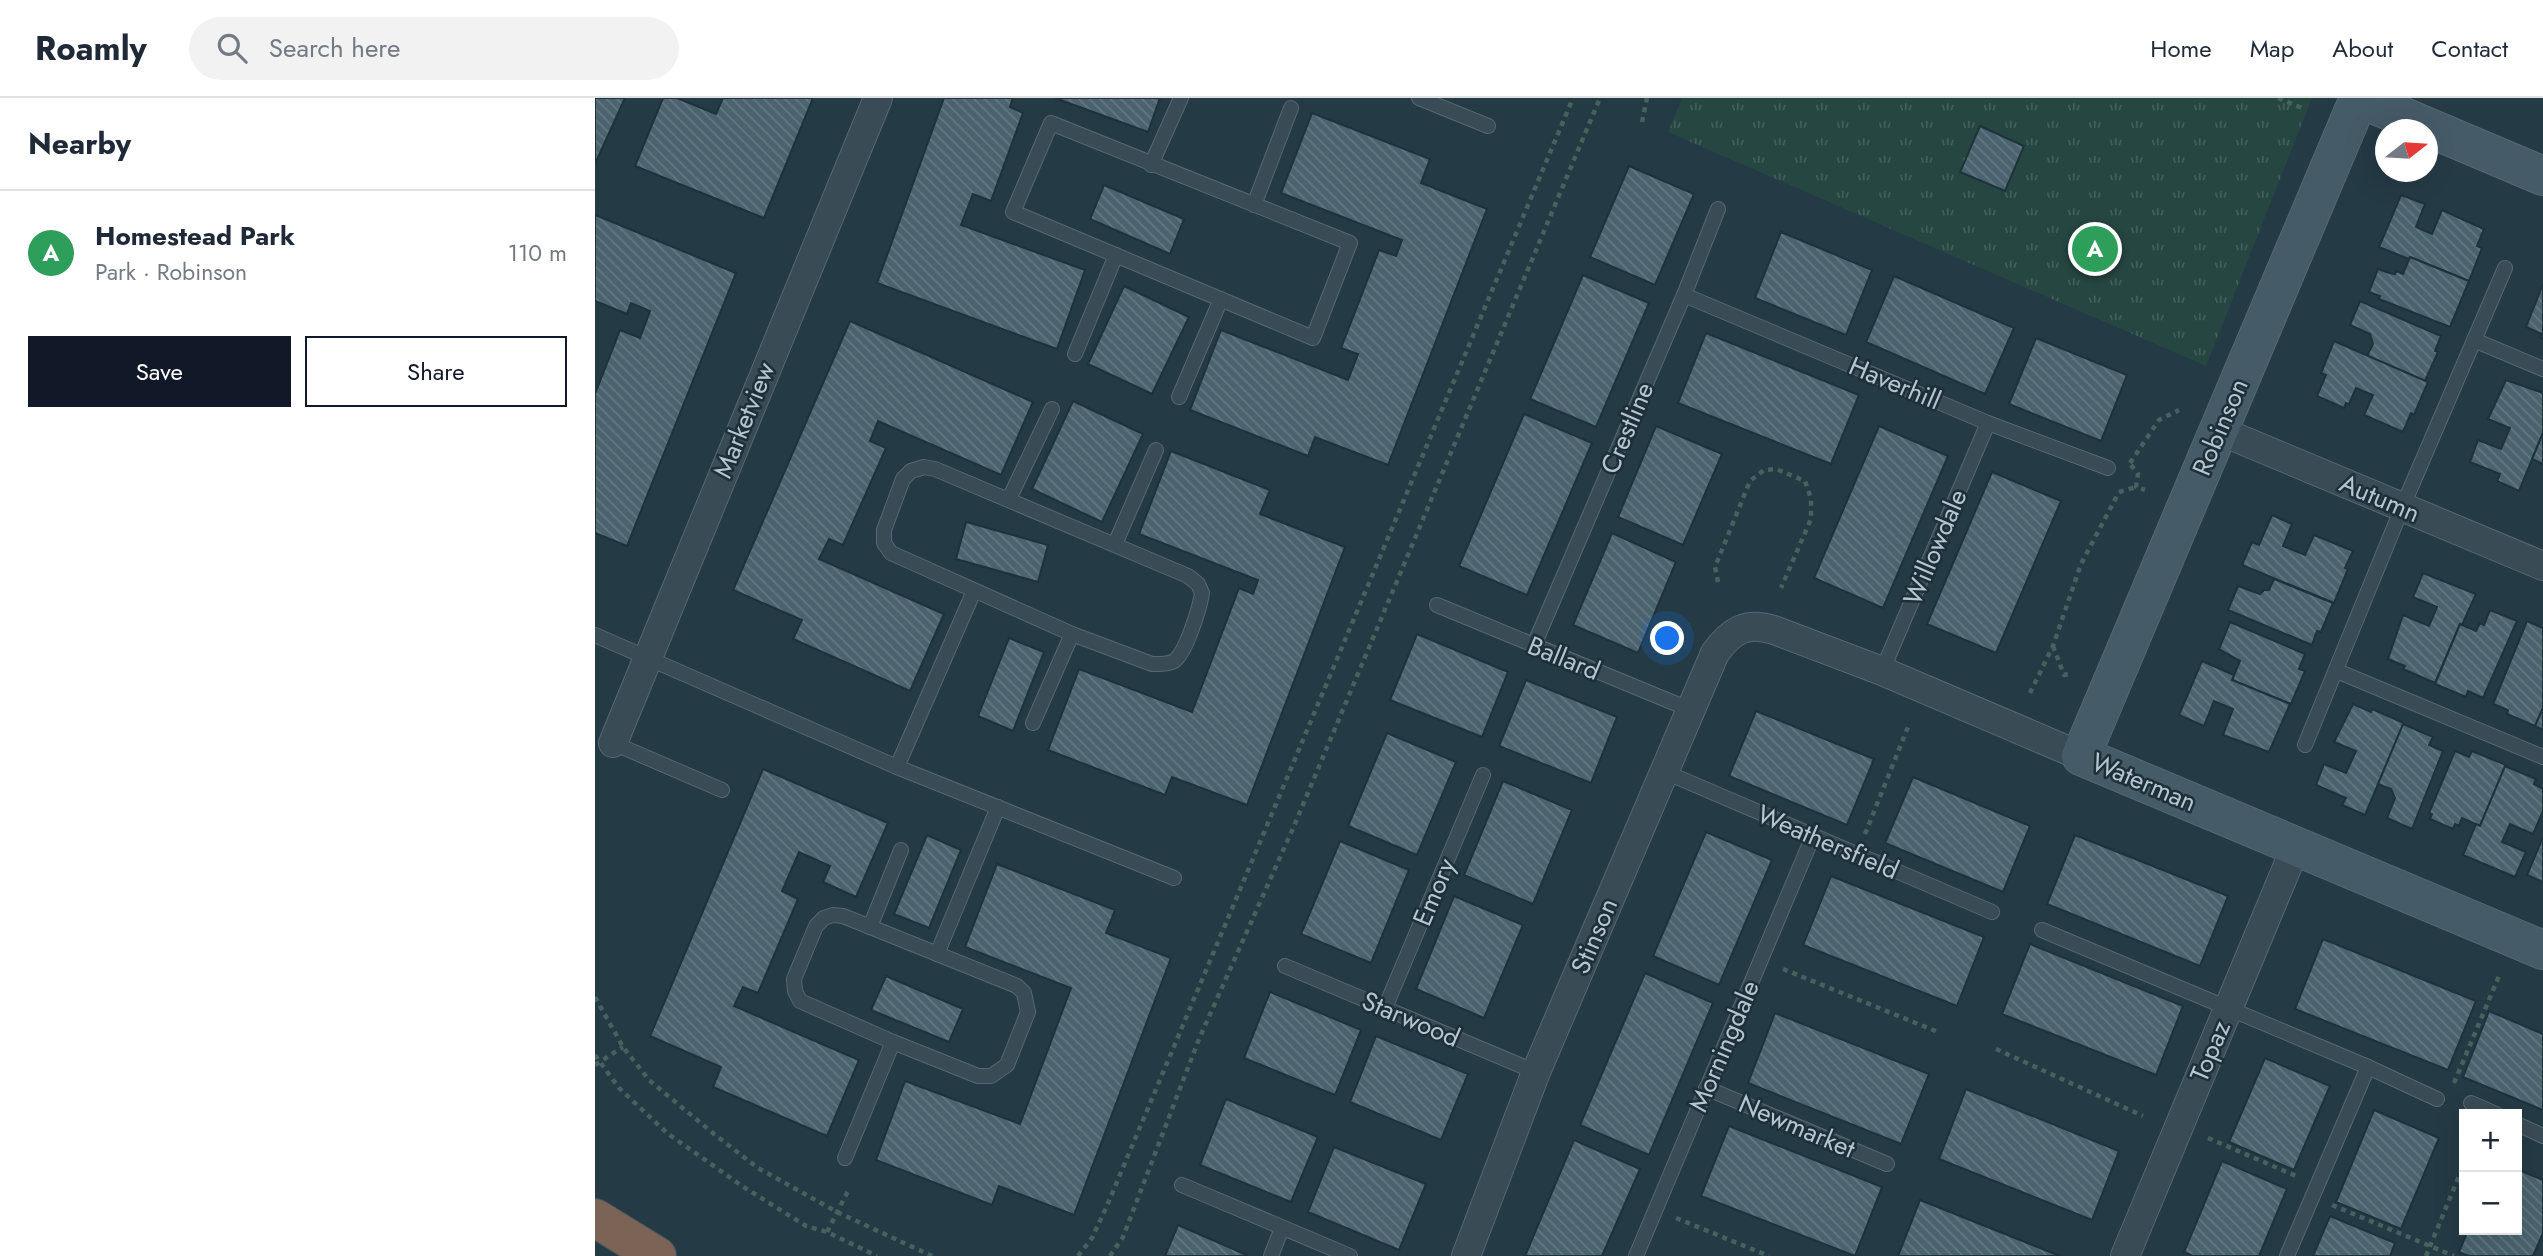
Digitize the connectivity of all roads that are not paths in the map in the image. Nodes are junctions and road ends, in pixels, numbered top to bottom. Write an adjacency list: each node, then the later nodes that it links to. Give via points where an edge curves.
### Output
1 (878, 98): 34 (street, Marketview)
2 (1181, 98): 7 (lane)
3 (1419, 98): 6 (lane)
4 (2359, 98): 8 (street); 21 (street, Robinson)
5 (1291, 108): 9 (lane)
6 (1488, 126)
7 (1151, 165): 9 (lane); 11 (lane, via 1051,122 1013,212)
8 (2543, 176)
9 (1254, 205): 14 (lane, via 1350,243 1313,338)
10 (1718, 209): 13 (lane, Crestline)
11 (1116, 255): 14 (lane); 16 (lane)
12 (2505, 268): 15 (lane)
13 (1684, 295): 20 (lane, Haverhill); 33 (lane, Crestline)
14 (1221, 299): 18 (lane)
15 (2474, 340): 17 (lane); 25 (lane)
16 (1075, 354)
17 (2543, 369)
18 (1179, 397)
19 (1052, 409): 24 (lane)
20 (1988, 423): 23 (lane, Haverhill); 35 (lane, Willowdale)
21 (2218, 430): 25 (street, Autumn); 41 (street, Robinson)
22 (1156, 450): 26 (lane)
23 (2108, 468)
24 (1009, 499): 26 (lane); 28 (lane, via 935,469 911,471 903,479 884,530 884,543 891,554)
25 (2402, 508): 27 (street, Autumn); 36 (lane)
26 (1115, 544): 31 (lane, via 1198,583 1201,603 1181,652 1174,660 1152,664)
27 (2543, 565)
28 (974, 591): 31 (lane); 43 (lane)
29 (1437, 605): 33 (lane, Ballard)
30 (1742, 629): 35 (street, Waterman, via 1759,625 1774,629); 37 (street, Stinson, via 1726,637 1715,653)
31 (1072, 634): 38 (lane)
32 (595, 635): 34 (lane)
33 (1534, 645): 37 (lane, Ballard)
34 (648, 658): 39 (street, Marketview); 43 (lane)
35 (1882, 671): 41 (street, Waterman)
36 (2337, 671): 40 (lane); 42 (lane)
37 (1691, 710): 44 (street, Stinson)
38 (1033, 723)
39 (614, 743): 46 (lane)
40 (2305, 744)
41 (2081, 756): 49 (street, Waterman)
42 (2543, 757)
43 (897, 767): 47 (lane)
44 (1665, 772): 48 (lane, Weathersfield); 62 (street, Stinson)
45 (1483, 775): 58 (lane, Emory)
46 (722, 790)
47 (997, 807): 51 (lane); 56 (lane)
48 (1813, 836): 52 (lane, Weathersfield); 63 (lane, Morningdale)
49 (2296, 846): 55 (street, Waterman); 59 (street, Topaz)
50 (901, 850): 53 (lane)
51 (1174, 878)
52 (1992, 912)
53 (870, 927): 56 (lane); 60 (lane, via 843,916 824,918 816,926 794,979 795,991 808,1006)
54 (2042, 930): 59 (lane)
55 (2543, 950)
56 (937, 954): 60 (lane, via 1017,986 1024,993 1028,1012 1007,1065 991,1076 978,1076)
57 (1285, 966): 58 (lane, Starwood)
58 (1385, 1008): 62 (lane, Starwood)
59 (2228, 1008): 61 (lane); 79 (street, Topaz)
60 (893, 1042): 69 (lane)
61 (2368, 1067): 64 (lane); 80 (lane)
62 (1536, 1072): 77 (street, Stinson)
63 (1706, 1088): 70 (lane, Newmarket); 78 (lane, Morningdale)
64 (2437, 1099)
65 (2471, 1103): 66 (lane)
66 (2485, 1109)
67 (2522, 1126): 68 (lane)
68 (2543, 1136)
69 (845, 1158)
70 (1887, 1164)
71 (1182, 1185): 73 (lane)
72 (595, 1218): 74 (highway)
73 (1282, 1228): 75 (lane); 76 (lane)
74 (657, 1256)
75 (1271, 1256)
76 (1350, 1256)
77 (1466, 1256)
78 (1636, 1256)
79 (2125, 1256)
80 (2287, 1256)

